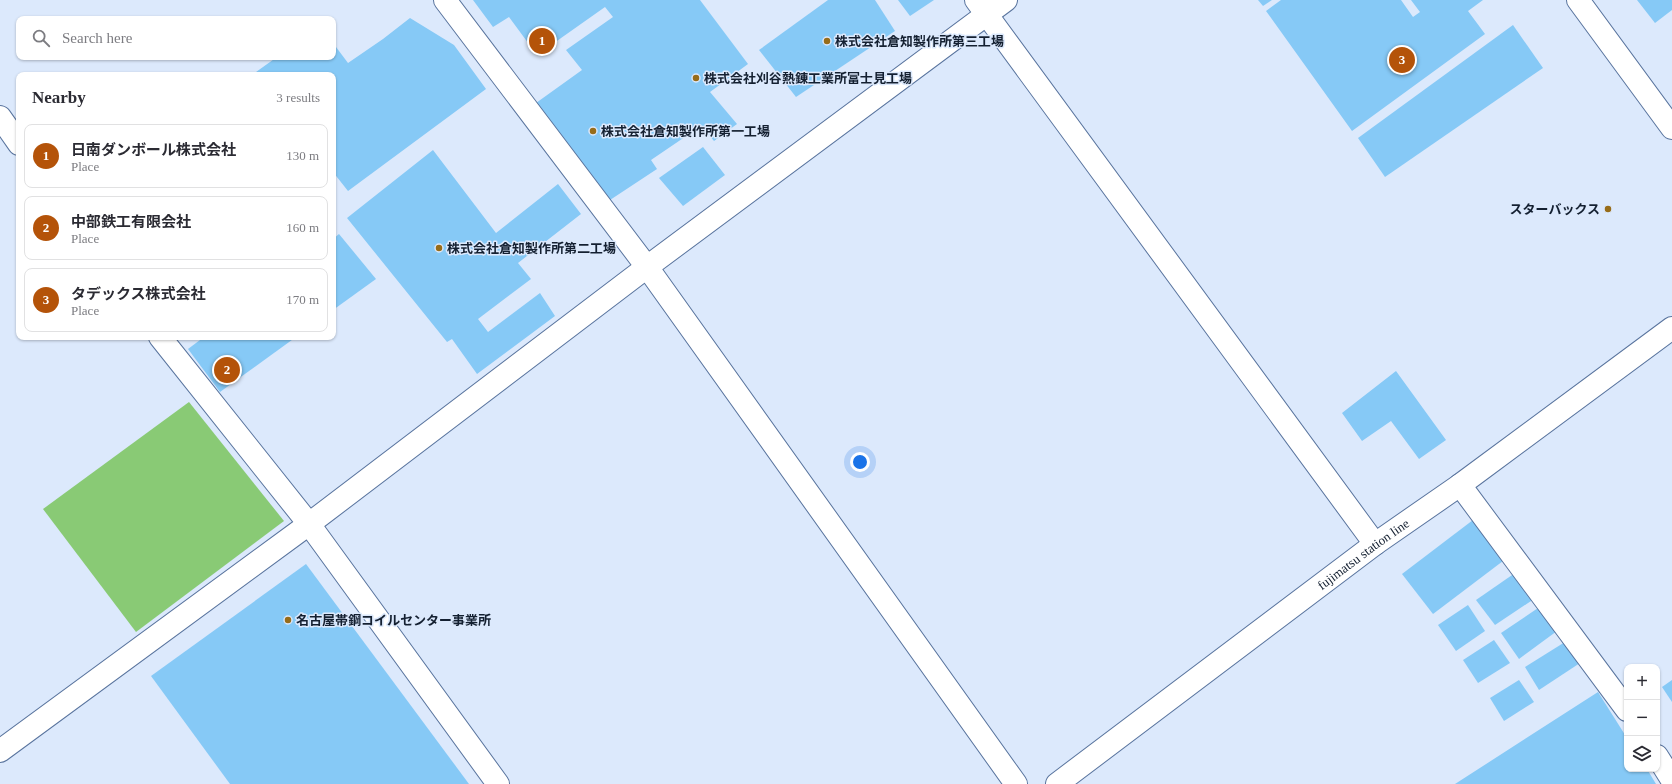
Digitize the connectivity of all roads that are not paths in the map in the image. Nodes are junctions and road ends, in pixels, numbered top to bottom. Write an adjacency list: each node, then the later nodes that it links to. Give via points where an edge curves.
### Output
1 (445, 0): 8 (street)
2 (1006, 0): 4 (street)
3 (1578, 0): 6 (street)
4 (981, 7): 8 (street); 13 (street)
5 (0, 117): 7 (street)
6 (1672, 128)
7 (16, 140)
8 (646, 267): 12 (street); 19 (street)
9 (1672, 328): 11 (street, fujimatsu station line)
10 (162, 340): 12 (street)
11 (1460, 485): 13 (street, fujimatsu station line); 14 (street)
12 (309, 524): 15 (street); 18 (street)
13 (1375, 544): 20 (street, fujimatsu station line)
14 (1624, 706)
15 (0, 751)
16 (1660, 761): 17 (street)
17 (1672, 780)
18 (498, 784)
19 (1016, 784)
20 (1057, 784)

